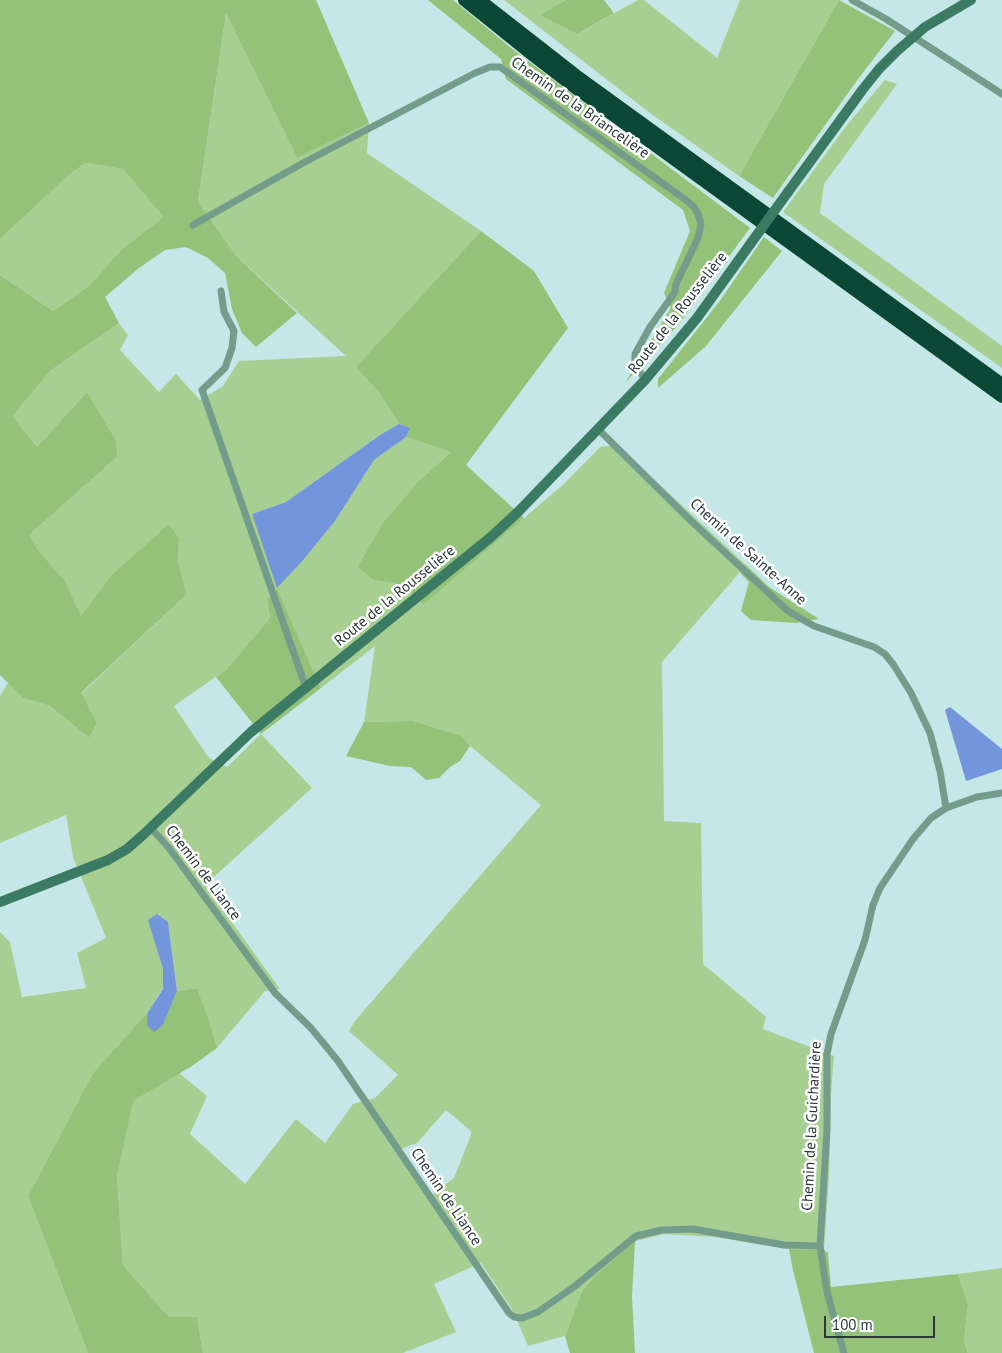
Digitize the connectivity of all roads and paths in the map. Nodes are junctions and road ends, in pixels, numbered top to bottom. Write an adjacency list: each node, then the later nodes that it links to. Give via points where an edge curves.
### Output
1 (464, 0): 11 (highway, via 575,88)
2 (480, 0): 10 (highway, via 576,76)
3 (852, 0): 5 (street)
4 (971, 0): 5 (street, Route de la Rousselière)
5 (914, 36): 6 (street); 9 (street, Route de la Rousselière, bridge, via 871,79 697,318)
6 (1002, 94)
7 (193, 225): 9 (street, Chemin de la Briancelière, via 458,82 490,67 500,67 686,200 698,214 701,224 698,238 675,292 650,327 636,354 635,362)
8 (221, 291): 13 (street, via 224,312 234,331 232,348 225,368 202,390)
9 (646, 380): 12 (street, Route de la Rousselière)
10 (1002, 384)
11 (1002, 396)
12 (598, 429): 13 (street, Route de la Rousselière, via 491,537); 15 (street, Chemin de Sainte-Anne, via 788,611 814,626 885,654 930,732)
13 (306, 688): 16 (street, Route de la Rousselière, via 244,739)
14 (1002, 793): 15 (street, Chemin de la Guichardière, via 977,797)
15 (946, 808): 18 (street, Chemin de la Guichardière, via 931,818 913,838 880,888 866,940 831,1034 827,1054 827,1129)
16 (151, 828): 17 (street, Route de la Rousselière, via 115,856); 18 (street, Chemin de Liance, via 275,993 311,1028 338,1061 514,1317 522,1318 538,1312 636,1236 662,1230 693,1229 784,1245)
17 (0, 902)
18 (820, 1246): 19 (street, Chemin de la Guichardière, via 827,1292)
19 (844, 1353)

